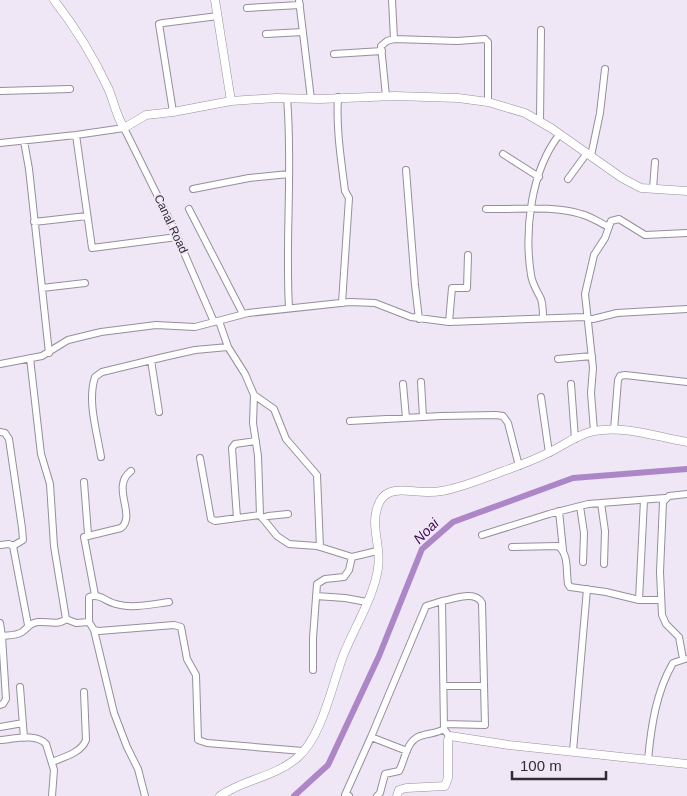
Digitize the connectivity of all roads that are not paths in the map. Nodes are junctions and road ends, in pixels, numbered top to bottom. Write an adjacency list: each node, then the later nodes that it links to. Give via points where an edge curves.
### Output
1 (54, 0): 24 (street, Canal Road, via 99,70)
2 (215, 0): 6 (street)
3 (392, 0): 10 (street)
4 (300, 3): 5 (street); 8 (street)
5 (247, 8)
6 (218, 16): 20 (street); 22 (street, via 159,24)
7 (541, 30): 23 (street)
8 (303, 32): 9 (street); 19 (street)
9 (266, 34)
10 (394, 39): 11 (street, via 383,43); 21 (street, via 487,40)
11 (382, 51): 12 (street); 16 (street)
12 (334, 54)
13 (605, 69): 30 (street, via 600,112)
14 (70, 88): 15 (street)
15 (0, 91)
16 (386, 96): 18 (street); 21 (street)
17 (287, 98): 19 (street); 20 (street); 33 (street)
18 (338, 98): 19 (street); 50 (street, via 336,124 344,191 348,198)
19 (311, 99)
20 (231, 102): 22 (street)
21 (488, 102): 23 (street)
22 (173, 112): 24 (street, via 137,120)
23 (540, 121): 26 (street)
24 (124, 128): 25 (street); 46 (street, Canal Road)
25 (76, 135): 27 (street); 42 (street)
26 (559, 135): 30 (street); 34 (street, via 549,148)
27 (24, 141): 28 (street); 43 (street, via 30,168)
28 (0, 143)
29 (503, 154): 34 (street)
30 (589, 155): 35 (street); 37 (street, via 622,178 641,188)
31 (655, 162): 37 (street)
32 (406, 170): 56 (street)
33 (289, 174): 36 (street); 51 (street)
34 (539, 177): 39 (street)
35 (568, 179)
36 (193, 189)
37 (653, 189): 38 (street)
38 (687, 191)
39 (532, 208): 41 (street); 44 (street, via 581,214); 54 (street, via 528,252 531,277 542,301)
40 (189, 209): 53 (street)
41 (486, 209)
42 (87, 216): 43 (street); 46 (street, via 92,248)
43 (34, 222): 49 (street)
44 (609, 227): 45 (street, via 610,221 619,219 645,235); 55 (street, via 590,268 585,294)
45 (687, 233)
46 (177, 236): 57 (street, Canal Road)
47 (468, 254): 58 (street, via 468,288 452,288)
48 (85, 283): 49 (street)
49 (42, 288): 60 (street)
50 (342, 303): 51 (street); 56 (street, via 369,302)
51 (290, 308): 53 (street)
52 (687, 309): 55 (street)
53 (240, 315): 57 (street)
54 (543, 318): 55 (street); 58 (street)
55 (588, 318): 61 (street)
56 (419, 319): 58 (street)
57 (216, 322): 59 (street, Canal Road); 60 (street, via 101,332 68,340)
58 (450, 322)
59 (228, 347): 64 (street, via 195,350); 70 (street, Canal Road)
60 (49, 352): 62 (street)
61 (592, 356): 63 (street); 77 (street)
62 (30, 358): 65 (street); 116 (street, via 41,454 50,484 54,546)
63 (558, 359)
64 (151, 360): 72 (street); 83 (street, via 102,372 95,377 92,399)
65 (0, 364)
66 (421, 382): 73 (street)
67 (687, 382): 76 (street, via 620,376)
68 (404, 384): 74 (street)
69 (571, 384): 79 (street)
70 (254, 395): 80 (street); 101 (street, via 274,409 286,439 317,475)
71 (540, 398): 82 (street)
72 (158, 412)
73 (422, 417): 74 (street); 85 (street, via 503,416 508,423)
74 (406, 418): 75 (street)
75 (350, 421)
76 (614, 430): 77 (street); 81 (street, via 630,430)
77 (594, 431): 79 (street)
78 (0, 432): 100 (street, via 9,439 22,528 23,540)
79 (575, 438): 82 (street)
80 (256, 441): 95 (street); 96 (street, via 234,444 232,448)
81 (687, 442)
82 (549, 453): 85 (street)
83 (101, 457)
84 (200, 458): 96 (street, via 211,519)
85 (519, 466): 104 (street, via 449,490 389,492 375,513)
86 (131, 471): 97 (street, via 122,485 125,525)
87 (84, 482): 97 (street)
88 (687, 494): 89 (street)
89 (665, 498): 90 (street); 112 (street)
90 (644, 500): 91 (street); 111 (street)
91 (601, 503): 92 (street); 107 (street)
92 (580, 506): 93 (street); 106 (street, via 584,533)
93 (559, 511): 98 (street); 103 (street)
94 (288, 514): 95 (street)
95 (261, 517): 96 (street); 101 (street, via 283,542)
96 (237, 518)
97 (88, 534): 109 (street, via 83,541)
98 (482, 535)
99 (0, 545): 100 (street)
100 (13, 546): 119 (street)
101 (320, 547): 105 (street)
102 (512, 547): 103 (street, via 550,545)
103 (563, 550): 108 (street, via 568,586)
104 (377, 551): 105 (street); 115 (street, via 378,568)
105 (352, 557): 110 (street, via 344,577 316,584)
106 (583, 562)
107 (604, 564)
108 (587, 589): 111 (street); 138 (street)
109 (95, 596): 114 (street, via 122,606); 117 (street, via 90,597)
110 (316, 596): 115 (street); 123 (street)
111 (639, 600): 112 (street)
112 (661, 600): 122 (street, via 664,621 679,637)
113 (442, 601): 124 (street); 125 (street, via 474,596 482,603); 133 (street, via 426,606)
114 (169, 602)
115 (367, 602): 136 (street, via 343,656 328,704)
116 (66, 619): 117 (street, via 76,623); 119 (street)
117 (90, 622): 120 (street)
118 (0, 623): 121 (street)
119 (28, 625): 121 (street, via 22,632)
120 (94, 630): 136 (street, via 181,627 187,659 196,675 198,740); 143 (street, via 114,713 138,769)
121 (1, 636): 128 (street, via 6,699)
122 (685, 659): 139 (street, via 673,663 656,705)
123 (313, 670)
124 (444, 686): 125 (street); 131 (street)
125 (484, 686): 131 (street, via 485,725)
126 (20, 687): 129 (street)
127 (84, 692): 140 (street, via 84,745)
128 (0, 705)
129 (23, 723): 130 (street); 134 (street)
130 (0, 727)
131 (444, 727): 132 (street); 137 (street, via 438,733 417,737)
132 (449, 736): 138 (street); 147 (street, via 445,786 406,788 399,790)
133 (371, 737): 137 (street); 145 (street)
134 (24, 738): 135 (street); 140 (street, via 43,740)
135 (0, 740)
136 (303, 751): 144 (street, via 281,770 232,788)
137 (406, 751): 146 (street, via 399,771 385,774)
138 (573, 751): 139 (street)
139 (648, 760): 141 (street)
140 (52, 762): 142 (street)
141 (687, 764)
142 (52, 796)
143 (145, 796)
144 (220, 796)
145 (346, 796)
146 (377, 796)
147 (397, 796)

